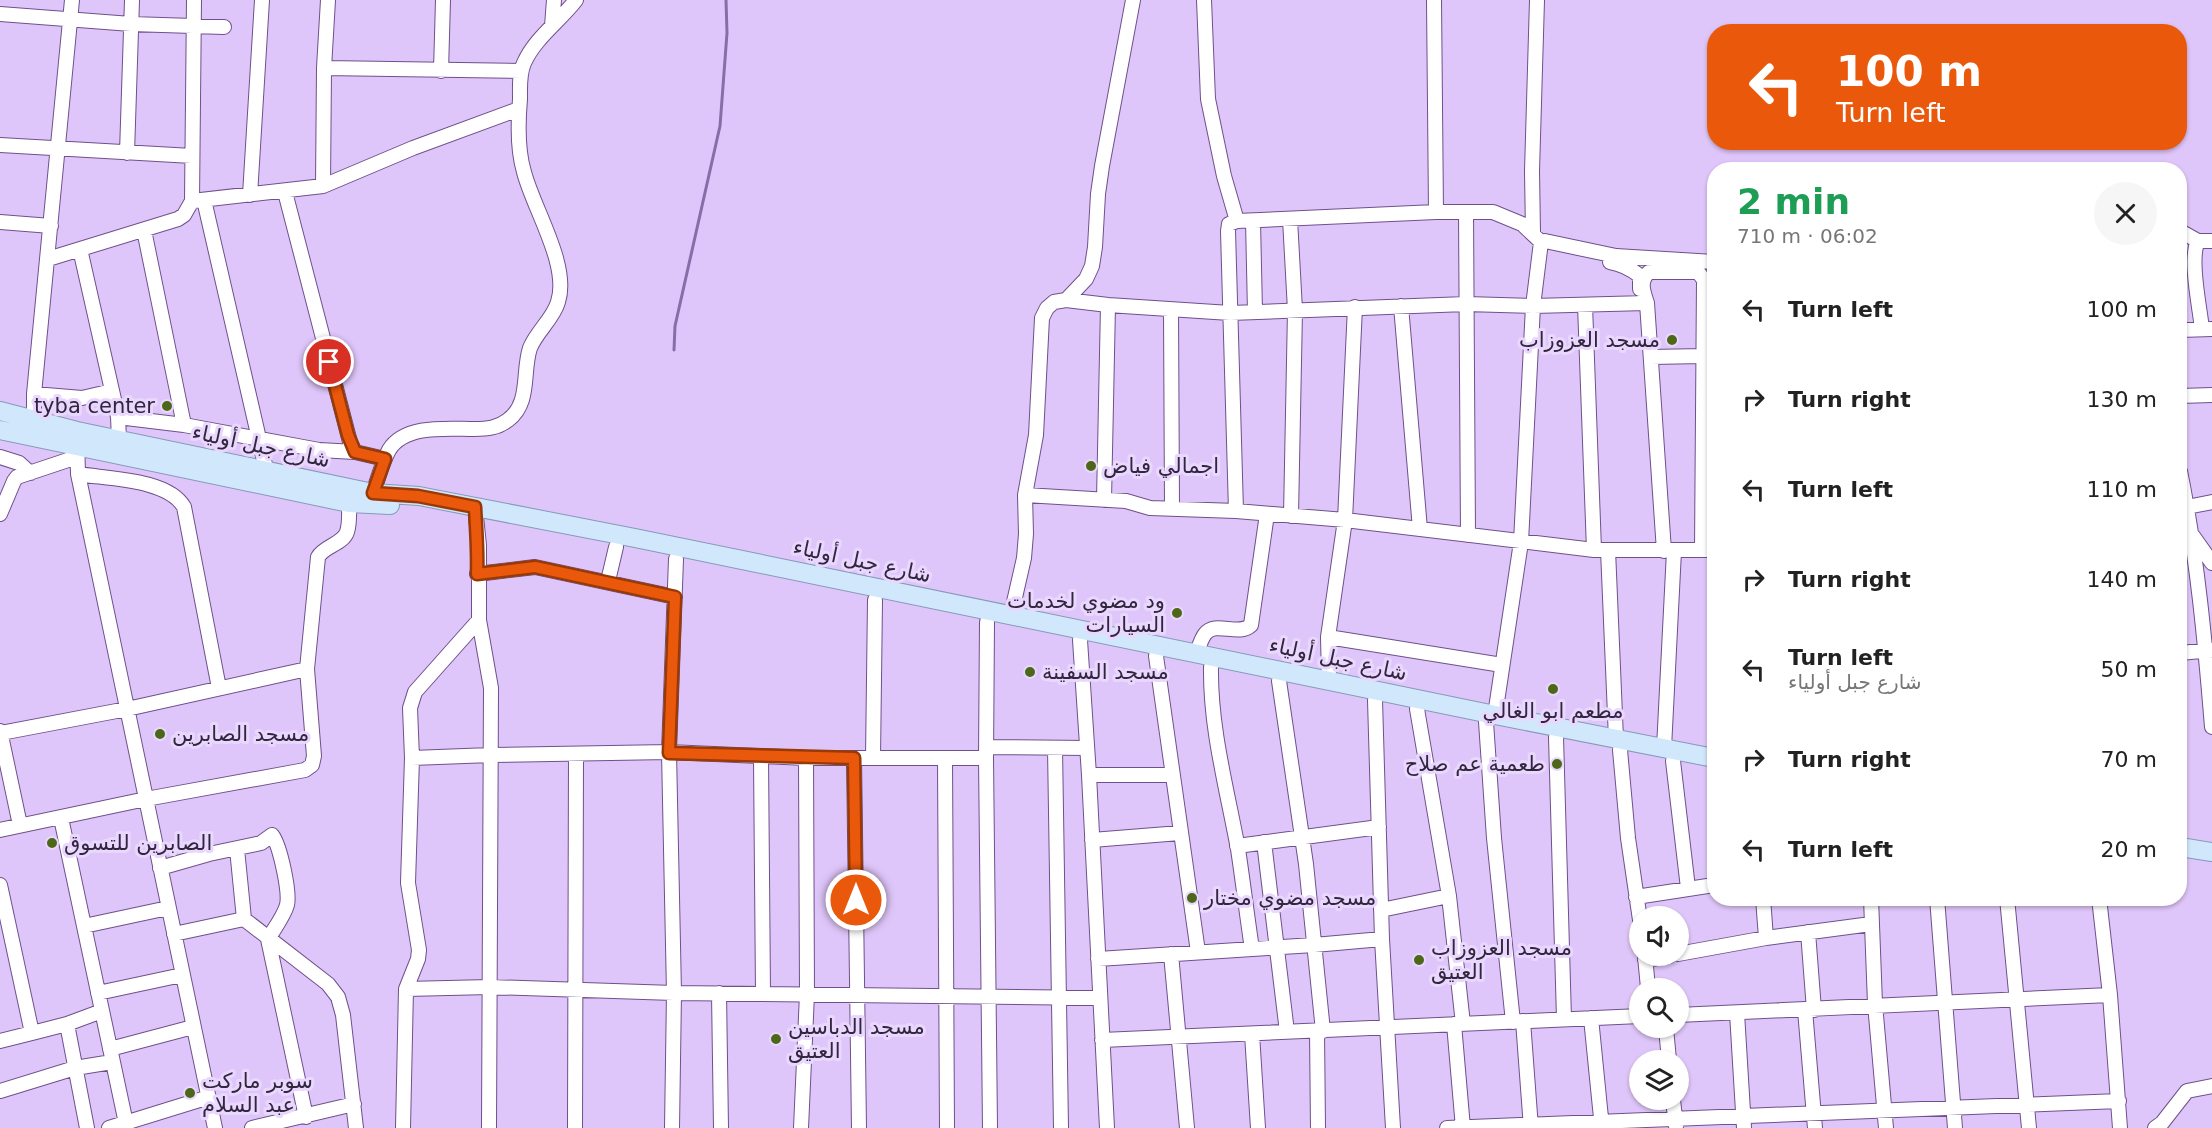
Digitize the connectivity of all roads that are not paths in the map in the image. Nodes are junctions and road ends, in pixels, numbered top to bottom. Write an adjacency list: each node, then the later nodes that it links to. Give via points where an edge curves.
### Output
1 (72, 0): 14 (street)
2 (132, 0): 15 (street)
3 (194, 0): 16 (street)
4 (262, 0): 29 (street)
5 (328, 0): 19 (street)
6 (444, 0): 20 (street)
7 (554, 0): 17 (street)
8 (576, 0): 17 (street)
9 (1133, 0): 48 (street, via 1102,166 1092,266 1086,279)
10 (1204, 0): 35 (street, via 1208,99)
11 (1434, 0): 31 (street)
12 (1537, 0): 40 (street, via 1532,171)
13 (0, 14): 14 (street)
14 (70, 19): 15 (street); 24 (street)
15 (131, 24): 16 (street); 25 (street)
16 (194, 26): 18 (street); 26 (street)
17 (552, 26): 21 (street, via 530,52)
18 (224, 27)
19 (324, 68): 20 (street); 27 (street)
20 (441, 71): 21 (street)
21 (521, 71): 22 (street)
22 (519, 110): 27 (street); 79 (street, via 522,168 547,231 560,284 555,310 530,349 519,409 493,428 434,430 404,437 393,444)
23 (0, 145): 24 (street)
24 (58, 148): 25 (street); 37 (street)
25 (127, 153): 26 (street)
26 (192, 156): 30 (street)
27 (323, 186): 28 (street)
28 (285, 192): 29 (street); 77 (street)
29 (250, 195): 30 (street)
30 (198, 201): 38 (street, via 178,219); 75 (street)
31 (1436, 212): 32 (street); 33 (street)
32 (1466, 212): 40 (street, via 1493,212 1510,218); 50 (street)
33 (1290, 219): 34 (street); 58 (street)
34 (1253, 220): 35 (street); 59 (street)
35 (1237, 221): 60 (street, via 1229,224 1227,231)
36 (0, 222): 37 (street)
37 (51, 226): 45 (street)
38 (144, 230): 43 (street); 72 (street)
39 (2187, 235): 41 (street)
40 (1537, 238): 44 (street); 55 (street)
41 (2198, 241): 42 (street); 61 (street, via 2194,260)
42 (2212, 241)
43 (80, 249): 45 (street); 65 (street)
44 (1581, 250): 46 (street); 49 (street, via 1632,269 1640,276)
45 (48, 259): 66 (street)
46 (1707, 262)
47 (1707, 279): 49 (street, via 1698,272 1649,272 1642,289)
48 (1066, 300): 51 (street); 84 (street, via 1054,302 1042,318 1036,435)
49 (1644, 303): 52 (street); 64 (street)
50 (1466, 304): 54 (street); 55 (street); 98 (street)
51 (1108, 305): 57 (street); 85 (street)
52 (1585, 305): 55 (street); 102 (street)
53 (1707, 305): 63 (street)
54 (1401, 306): 56 (street); 97 (street)
55 (1533, 306): 100 (street)
56 (1355, 307): 58 (street); 96 (street)
57 (1171, 310): 60 (street); 89 (street)
58 (1295, 310): 59 (street); 95 (street)
59 (1256, 312): 60 (street)
60 (1230, 313): 90 (street)
61 (2207, 329): 62 (street)
62 (2187, 330)
63 (1703, 356): 64 (street); 91 (street)
64 (1651, 357): 105 (street)
65 (112, 391): 66 (street, via 82,398); 70 (street)
66 (34, 394): 71 (street)
67 (2212, 395): 68 (street)
68 (2187, 396)
69 (0, 411): 71 (main road, شارع جبل أولياء)
70 (118, 417): 72 (street); 74 (street)
71 (34, 421): 76 (main road, شارع جبل أولياء)
72 (184, 425): 75 (street)
73 (0, 430): 76 (main road, شارع جبل أولياء)
74 (119, 439): 76 (main road, شارع جبل أولياء); 80 (main road, شارع جبل أولياء)
75 (261, 441): 77 (street); 80 (street)
76 (77, 444): 81 (street); 82 (street); 87 (main road, شارع جبل أولياء)
77 (355, 452): 79 (street)
78 (0, 457): 81 (street, via 20,463)
79 (385, 459): 83 (street)
80 (266, 469): 83 (main road, شارع جبل أولياء)
81 (30, 473): 93 (street, via 14,481)
82 (78, 474): 126 (street, via 153,486 179,498 184,507); 129 (street)
83 (373, 493): 92 (main road, شارع جبل أولياء, via 418,496)
84 (1025, 495): 85 (street); 112 (street, via 1024,558)
85 (1104, 500): 89 (street)
86 (2212, 502): 88 (street)
87 (349, 503): 92 (main road, شارع جبل أولياء); 123 (street, via 347,533 318,557)
88 (2187, 507): 99 (street)
89 (1172, 508): 90 (street)
90 (1236, 511): 94 (street)
91 (1707, 511)
92 (475, 512): 101 (main road, شارع جبل أولياء); 108 (street); 112 (main road, شارع جبل أولياء, via 763,564)
93 (0, 514)
94 (1267, 514): 95 (street); 118 (street, via 1251,625 1244,630 1211,629 1205,633)
95 (1291, 516): 96 (street)
96 (1345, 520): 97 (street); 115 (street)
97 (1420, 529): 98 (street)
98 (1468, 535): 100 (street)
99 (2189, 537): 107 (street); 117 (street)
100 (1521, 542): 102 (street); 121 (street)
101 (616, 547): 106 (main road, شارع جبل أولياء); 109 (street)
102 (1594, 550): 103 (street)
103 (1608, 550): 105 (street); 135 (street)
104 (1707, 550): 105 (street)
105 (1669, 551): 142 (street)
106 (676, 559): 110 (street); 111 (main road, شارع جبل أولياء)
107 (2212, 562)
108 (477, 574): 109 (street, via 535,567); 113 (street)
109 (608, 581): 110 (street)
110 (675, 597): 138 (street)
111 (875, 600): 114 (main road, شارع جبل أولياء); 147 (street)
112 (1011, 615): 118 (main road, شارع جبل أولياء)
113 (479, 620): 141 (street, via 491,688); 144 (street, via 415,692 411,708)
114 (987, 622): 116 (main road, شارع جبل أولياء); 139 (street)
115 (1328, 637): 121 (street); 124 (street)
116 (1080, 640): 120 (main road, شارع جبل أولياء); 137 (street)
117 (2209, 651): 119 (street); 132 (street)
118 (1197, 652): 124 (main road, شارع جبل أولياء)
119 (2187, 652)
120 (1156, 656): 122 (main road, شارع جبل أولياء); 152 (street)
121 (1503, 665): 131 (street)
122 (1211, 667): 125 (main road, شارع جبل أولياء); 164 (street, via 1222,772)
123 (307, 669): 126 (street); 153 (street, via 314,756 305,771)
124 (1329, 679): 128 (main road, شارع جبل أولياء)
125 (1279, 681): 127 (main road, شارع جبل أولياء); 159 (street)
126 (219, 688): 129 (street)
127 (1375, 700): 130 (main road, شارع جبل أولياء); 156 (street)
128 (1439, 708): 130 (main road, شارع جبل أولياء); 131 (main road, شارع جبل أولياء)
129 (127, 709): 133 (street); 153 (street)
130 (1417, 709): 172 (street)
131 (1490, 718): 134 (main road, شارع جبل أولياء); 135 (main road, شارع جبل أولياء); 222 (street, via 1494,838)
132 (2212, 727)
133 (0, 732): 155 (street)
134 (1556, 737): 135 (main road, شارع جبل أولياء); 221 (street)
135 (1618, 744): 142 (main road, شارع جبل أولياء); 173 (street)
136 (1055, 748): 137 (street); 139 (street); 210 (street)
137 (1087, 748): 151 (street)
138 (669, 753): 140 (street); 143 (street); 202 (street)
139 (986, 753): 149 (street); 209 (street)
140 (576, 754): 141 (street); 200 (street)
141 (491, 755): 144 (street); 198 (street)
142 (1668, 755): 148 (main road, شارع جبل أولياء); 150 (main road, شارع جبل أولياء); 171 (street)
143 (761, 757): 145 (street); 204 (street)
144 (412, 758): 199 (street, via 408,883 419,950)
145 (806, 758): 146 (street); 205 (street)
146 (854, 758): 147 (street); 206 (street)
147 (873, 758): 149 (street)
148 (1707, 758)
149 (945, 759): 208 (street)
150 (1707, 767)
151 (1089, 775): 152 (street); 161 (street)
152 (1171, 775): 158 (street)
153 (146, 799): 154 (street); 168 (street)
154 (61, 818): 155 (street); 184 (street)
155 (20, 825): 157 (street)
156 (1379, 827): 159 (street); 181 (street)
157 (0, 830)
158 (1180, 833): 161 (street); 193 (street)
159 (1301, 837): 162 (street); 190 (street)
160 (2187, 837): 163 (main road)
161 (1092, 840): 196 (street)
162 (1264, 842): 164 (street); 191 (street)
163 (2212, 842)
164 (1237, 846): 192 (street)
165 (2187, 848): 167 (main road)
166 (237, 849): 168 (street); 182 (street); 188 (street, via 261,843 272,835 277,840 287,905)
167 (2212, 852)
168 (160, 868): 180 (street)
169 (0, 885): 229 (street)
170 (1707, 886): 171 (street)
171 (1688, 888): 173 (street)
172 (1449, 896): 181 (street); 224 (street)
173 (1636, 897): 174 (street)
174 (1638, 906)
175 (1764, 906): 187 (street)
176 (1871, 906): 183 (street)
177 (1938, 906): 213 (street)
178 (2008, 906): 212 (street)
179 (2100, 906): 207 (street)
180 (168, 908): 184 (street); 186 (street)
181 (1381, 910): 189 (street)
182 (244, 919): 186 (street); 188 (street)
183 (1871, 924): 185 (street); 214 (street)
184 (84, 927): 201 (street)
185 (1808, 932): 187 (street); 215 (street)
186 (174, 934): 197 (street)
187 (1766, 938): 194 (street)
188 (268, 939): 240 (street, via 328,984 339,998); 244 (street)
189 (1382, 939): 190 (street); 226 (street)
190 (1314, 945): 191 (street); 227 (street)
191 (1276, 948): 192 (street); 228 (street)
192 (1252, 949): 193 (street)
193 (1198, 952): 195 (street)
194 (1689, 952)
195 (1171, 954): 196 (street); 231 (street)
196 (1098, 959): 211 (street)
197 (182, 975): 201 (street); 225 (street)
198 (490, 987): 199 (street); 200 (street); 257 (street)
199 (406, 989): 256 (street)
200 (576, 991): 202 (street); 258 (street)
201 (98, 993): 216 (street)
202 (674, 993): 203 (street); 259 (street)
203 (719, 993): 204 (street); 260 (street)
204 (763, 993): 205 (street)
205 (807, 994): 206 (street); 261 (street)
206 (856, 995): 208 (street); 262 (street)
207 (2110, 995): 212 (street); 239 (street)
208 (945, 996): 209 (street); 263 (street)
209 (989, 996): 210 (street); 264 (street)
210 (1058, 998): 211 (street); 265 (street)
211 (1100, 998): 232 (street)
212 (2016, 999): 213 (street); 241 (street)
213 (1946, 1001): 214 (street); 242 (street)
214 (1875, 1004): 215 (street); 243 (street)
215 (1810, 1010): 217 (street); 245 (street)
216 (102, 1011): 223 (street); 234 (street)
217 (1737, 1013): 218 (street); 246 (street)
218 (1689, 1015)
219 (1629, 1016): 220 (street)
220 (1591, 1018): 221 (street); 248 (street)
221 (1564, 1019): 222 (street)
222 (1518, 1022): 224 (street); 250 (street)
223 (67, 1024): 229 (street); 235 (street)
224 (1458, 1024): 226 (street); 272 (street)
225 (193, 1027): 234 (street); 238 (street)
226 (1388, 1028): 227 (street); 270 (street)
227 (1320, 1031): 228 (street); 269 (street)
228 (1287, 1032): 230 (street)
229 (32, 1033): 233 (street)
230 (1252, 1034): 231 (street); 268 (street)
231 (1179, 1037): 232 (street); 267 (street)
232 (1102, 1040): 266 (street)
233 (0, 1041)
234 (111, 1055): 235 (street); 249 (street)
235 (75, 1068): 237 (street); 251 (street)
236 (2212, 1086): 277 (street, via 2187,1091)
237 (0, 1091)
238 (209, 1097): 249 (street); 253 (street)
239 (2119, 1101): 241 (street); 276 (street)
240 (354, 1104): 244 (street); 255 (street)
241 (2027, 1106): 242 (street); 275 (street)
242 (1954, 1109): 243 (street); 274 (street)
243 (1884, 1110): 245 (street); 273 (street)
244 (306, 1117): 254 (street)
245 (1814, 1121): 246 (street)
246 (1743, 1122): 247 (street)
247 (1675, 1123): 248 (street)
248 (1602, 1125): 250 (street)
249 (126, 1126): 252 (street)
250 (1531, 1127): 272 (street)
251 (87, 1128)
252 (109, 1128)
253 (215, 1128)
254 (252, 1128)
255 (356, 1128)
256 (403, 1128)
257 (489, 1128)
258 (575, 1128)
259 (672, 1128)
260 (721, 1128)
261 (801, 1128)
262 (859, 1128)
263 (947, 1128)
264 (990, 1128)
265 (1061, 1128)
266 (1107, 1128)
267 (1187, 1128)
268 (1258, 1128)
269 (1318, 1128)
270 (1393, 1128)
271 (1447, 1128): 272 (street)
272 (1463, 1128)
273 (1886, 1128)
274 (1955, 1128)
275 (2029, 1128)
276 (2120, 1128)
277 (2155, 1128)

